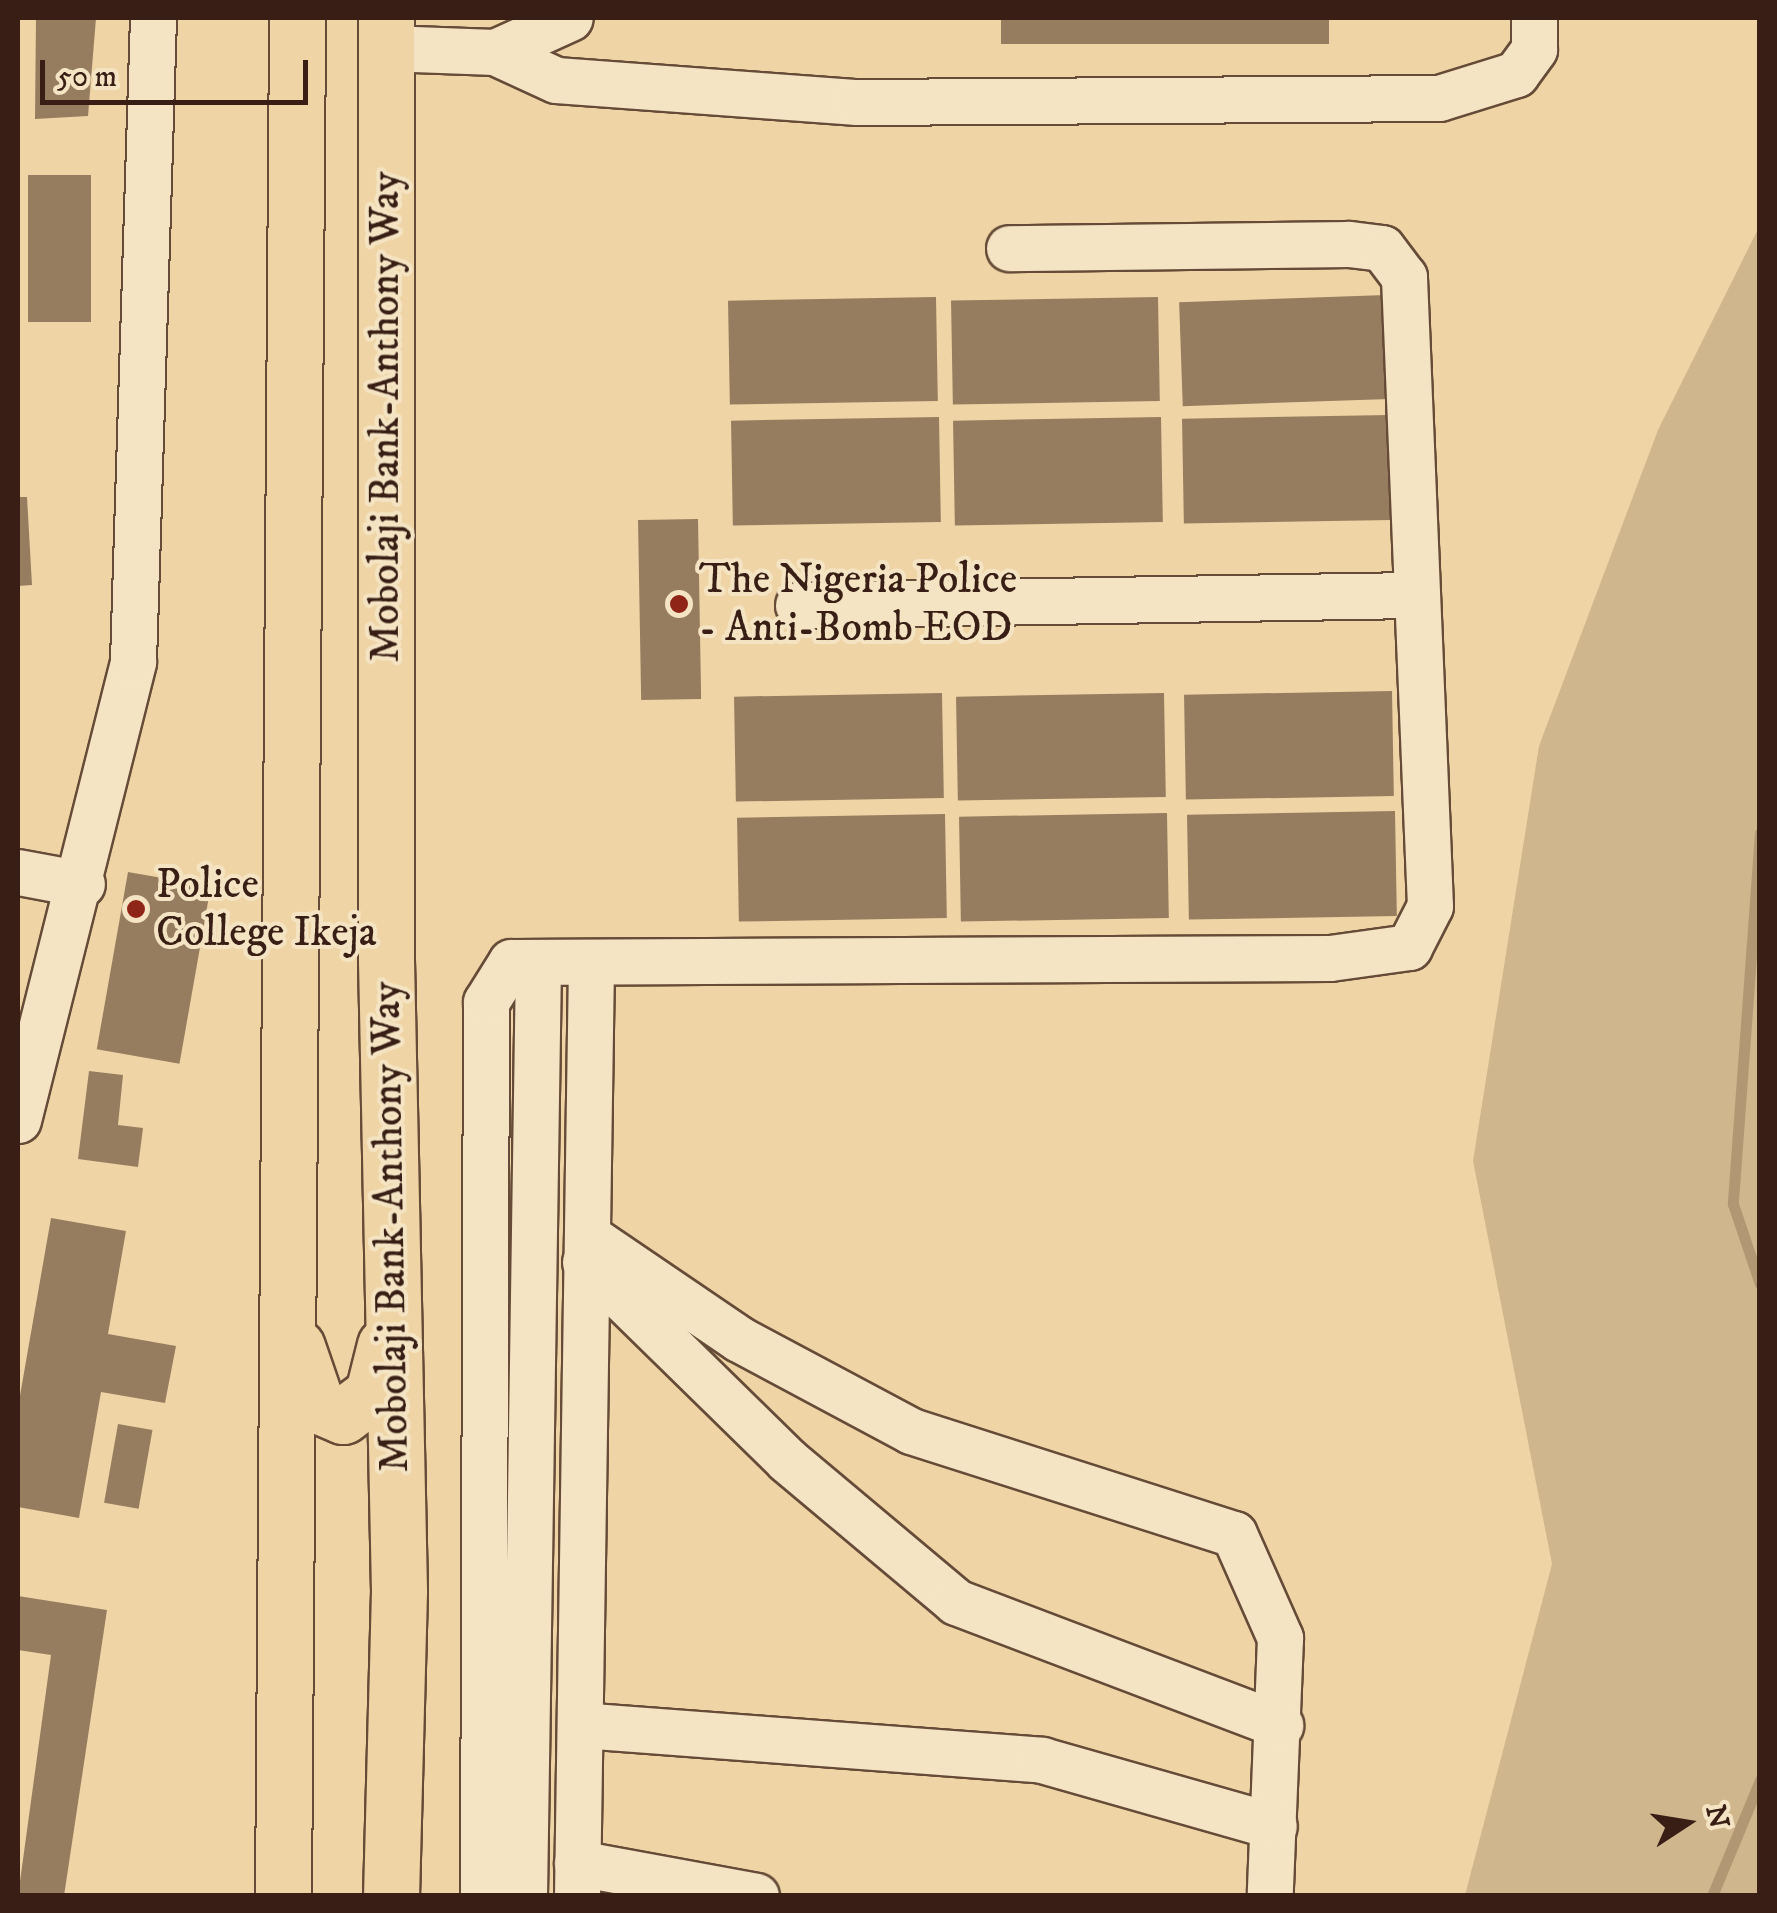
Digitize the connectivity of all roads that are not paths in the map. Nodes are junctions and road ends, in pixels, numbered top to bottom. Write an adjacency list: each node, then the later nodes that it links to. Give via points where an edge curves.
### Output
1 (152, 18): 11 (lane, via 134,662)
2 (297, 18): 17 (main road)
3 (570, 18): 6 (lane)
4 (1534, 18): 6 (lane, via 1534,49 1516,74 1438,98 857,102 556,80)
5 (386, 33): 6 (lane); 16 (main road, Mobolaji Bank-Anthony Way)
6 (495, 52)
7 (1009, 248): 8 (lane, via 1382,248 1404,277)
8 (1413, 595): 9 (lane); 13 (lane, via 1430,906 1409,948 1311,959)
9 (798, 604)
10 (18, 872): 11 (lane)
11 (82, 884): 14 (lane)
12 (538, 964): 13 (lane); 27 (lane, via 511,962 486,1002); 28 (lane)
13 (591, 967): 15 (lane)
14 (18, 1120)
15 (587, 1249): 20 (lane); 21 (lane, via 787,1460 956,1602); 21 (lane, via 912,1431 1234,1534 1280,1638)
16 (390, 1308): 17 (main road, via 373,1393 343,1416 308,1390); 18 (main road, Mobolaji Bank-Anthony Way)
17 (292, 1314): 19 (main road)
18 (396, 1524): 19 (main road, via 372,1461 330,1444 303,1470); 26 (main road, Mobolaji Bank-Anthony Way)
19 (289, 1532): 25 (main road)
20 (580, 1725): 22 (lane, via 1042,1760); 23 (lane)
21 (1280, 1725): 22 (lane)
22 (1274, 1826): 24 (lane)
23 (577, 1880): 29 (lane)
24 (1270, 1892)
25 (283, 1896)
26 (392, 1896)
27 (482, 1896)
28 (524, 1896)
29 (756, 1896)

